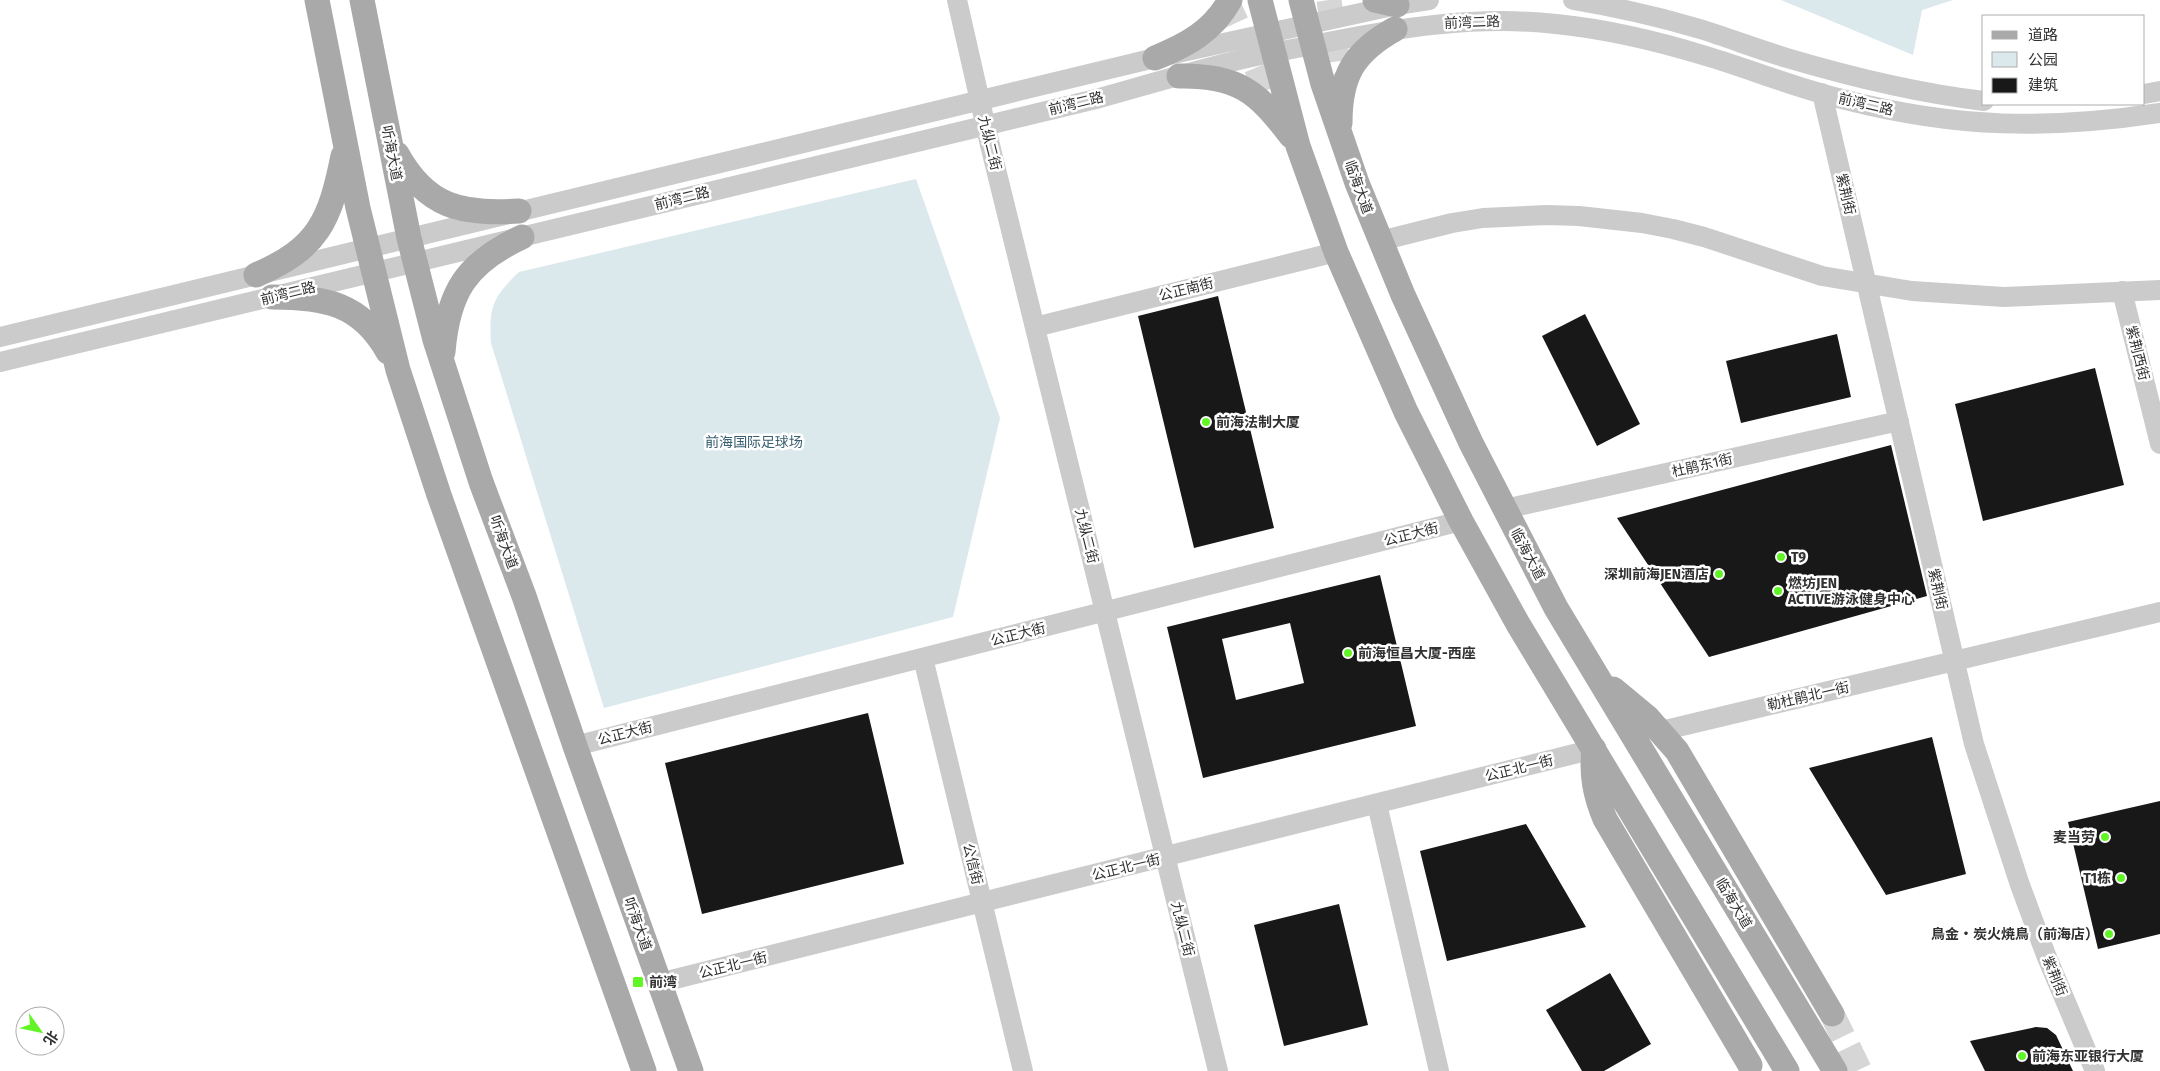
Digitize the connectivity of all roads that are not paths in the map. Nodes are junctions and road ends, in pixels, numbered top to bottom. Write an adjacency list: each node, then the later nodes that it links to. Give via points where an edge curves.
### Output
1 (317, 0): 23 (main road)
2 (362, 0): 22 (main road, 听海大道)
3 (957, 0): 17 (street, 九纵二街)
4 (1230, 0): 12 (main road, via 1214,23 1199,36)
5 (1260, 0): 11 (main road)
6 (1301, 0): 10 (main road, 临海大道)
7 (1428, 0): 9 (street, 前湾二路)
8 (1574, 0): 18 (street, 前湾二路, via 1698,29 1857,77 1943,96)
9 (1389, 12): 10 (street, 前湾二路); 15 (street, 前湾二路, via 1597,29 1706,56); 21 (main road, via 1375,40 1354,63 1346,78 1341,96)
10 (1310, 35): 11 (street, 前湾二路); 21 (main road, 临海大道)
11 (1270, 43): 12 (street, 前湾二路); 13 (street, 前湾二路); 24 (main road)
12 (1155, 58): 17 (street, 前湾二路)
13 (1179, 76): 20 (street, 前湾二路); 24 (main road, via 1219,78 1254,94)
14 (2160, 91): 16 (street)
15 (1822, 94): 19 (street, 前湾二路, via 1896,112 1993,124 2054,125); 34 (street, 紫荆街)
16 (2145, 94)
17 (980, 100): 20 (street, 九纵二街); 25 (street, 前湾二路)
18 (1982, 101)
19 (2160, 113)
20 (985, 125): 26 (street, 前湾二路); 38 (street, 九纵二街)
21 (1340, 130): 28 (main road, 临海大道)
22 (390, 142): 25 (main road, via 403,166 438,200 472,211); 27 (main road, 听海大道)
23 (346, 146): 29 (main road); 33 (main road, via 334,198 323,224 298,252)
24 (1298, 146): 30 (main road)
25 (519, 211): 27 (street, 前湾二路)
26 (522, 237): 31 (street, 前湾二路); 41 (main road, via 484,259 459,286 445,326)
27 (409, 238): 29 (street, 前湾二路); 31 (main road, 听海大道)
28 (1380, 242): 34 (street, via 1483,218 1547,215 1610,218 1704,237 1822,276); 45 (main road, 临海大道, via 1436,368)
29 (367, 248): 32 (main road); 33 (street, 前湾二路)
30 (1336, 252): 38 (street, 公正南街); 46 (main road, via 1406,412)
31 (414, 262): 32 (street, 前湾二路); 41 (main road, 听海大道)
32 (372, 272): 37 (street, 前湾二路); 42 (main road)
33 (256, 275): 39 (street, 前湾二路)
34 (1867, 285): 36 (street, via 2004,297); 43 (street, 紫荆街)
35 (2160, 290): 36 (street)
36 (2122, 291): 44 (street, 紫荆西街)
37 (272, 297): 40 (street, 前湾二路); 42 (main road, via 313,298 344,308 373,329)
38 (1035, 327): 47 (street, 九纵二街)
39 (0, 337)
40 (0, 362)
41 (443, 362): 53 (main road, 听海大道, via 481,482)
42 (398, 370): 61 (main road, via 439,495)
43 (1899, 421): 45 (street, 杜鹃东1街); 50 (street, 紫荆街)
44 (2160, 444)
45 (1505, 509): 51 (main road, 临海大道, via 1556,608)
46 (1461, 522): 47 (street, 公正大街); 54 (main road)
47 (1105, 612): 49 (street, 公正大街); 56 (street, 九纵二街)
48 (2160, 612): 50 (street, 勒杜鹃北一街)
49 (923, 658): 53 (street, 公正大街); 57 (street, 公信街)
50 (1954, 661): 52 (street, 勒杜鹃北一街); 68 (street, 紫荆街, via 1974,744 1999,824 2046,955)
51 (1598, 677): 52 (main road); 67 (main road, 临海大道)
52 (1661, 731): 59 (main road, via 1684,762)
53 (575, 746): 58 (main road, 听海大道)
54 (1594, 749): 55 (street, 公正北一街); 60 (main road, via 1593,784 1604,819); 66 (main road)
55 (1377, 804): 56 (street, 公正北一街); 65 (street)
56 (1165, 857): 57 (street, 公正北一街); 64 (street, 九纵二街)
57 (982, 903): 58 (street, 公正北一街); 63 (street, 公信街)
58 (659, 983): 62 (main road, 听海大道)
59 (1832, 1014)
60 (1750, 1065)
61 (644, 1071)
62 (691, 1071)
63 (1023, 1071)
64 (1218, 1071)
65 (1439, 1071)
66 (1787, 1071)
67 (1835, 1071)
68 (2095, 1071)

